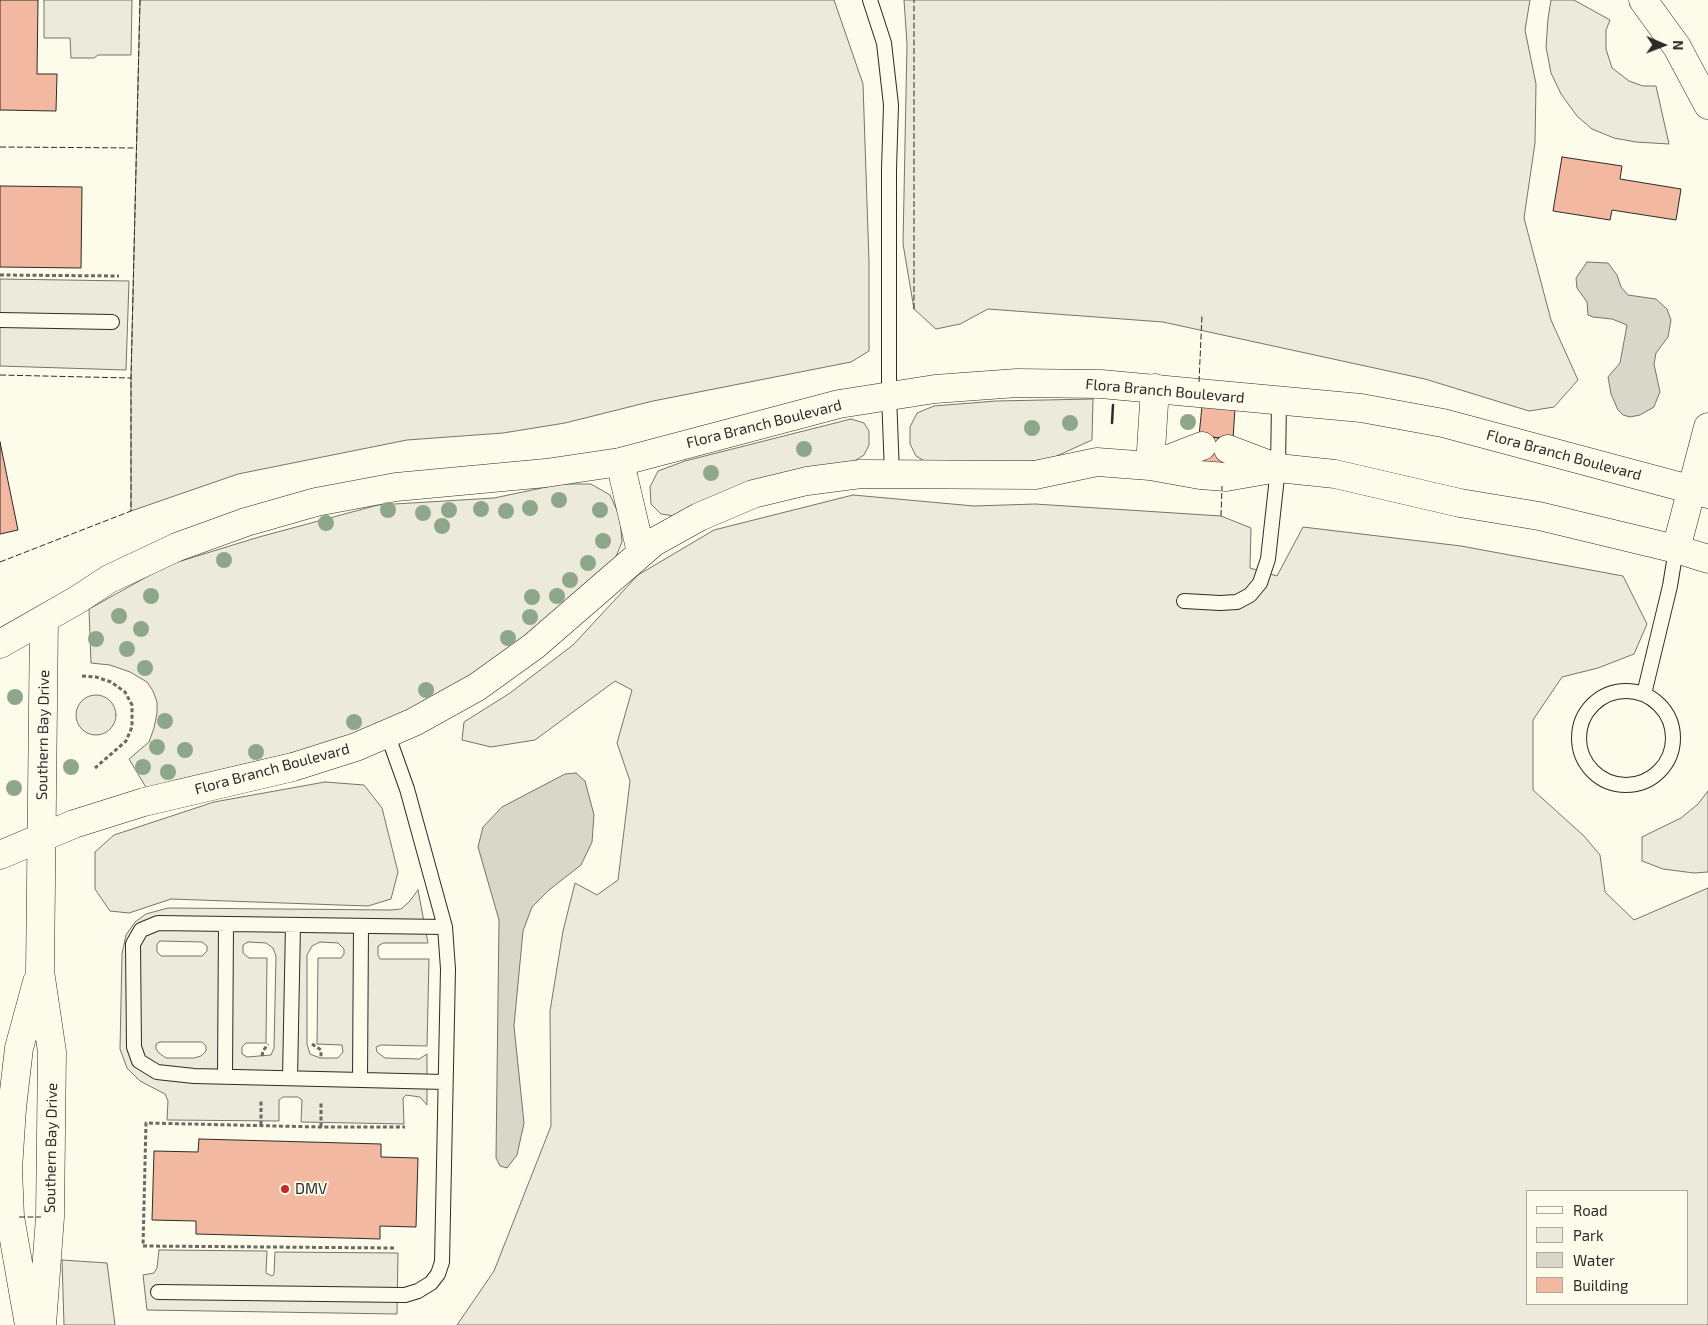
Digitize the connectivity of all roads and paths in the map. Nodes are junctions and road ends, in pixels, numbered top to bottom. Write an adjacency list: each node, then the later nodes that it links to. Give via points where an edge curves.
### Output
1 (870, 0): 9 (lane, via 884,43 891,105)
2 (1643, 0): 3 (street, via 1677,47)
3 (1708, 105)
4 (0, 275): 5 (path)
5 (120, 276)
6 (0, 320): 7 (lane)
7 (112, 322)
8 (1155, 388): 9 (street, Flora Branch Boulevard, via 1017,383); 10 (street, Flora Branch Boulevard); 15 (street)
9 (890, 395): 14 (street, Flora Branch Boulevard, via 839,404); 17 (lane)
10 (1279, 400): 16 (lane); 18 (street, Flora Branch Boulevard, via 1362,408 1443,423)
11 (1708, 426): 18 (street)
12 (1202, 446): 15 (street)
13 (1228, 449): 16 (street)
14 (620, 462): 20 (street); 23 (street, Flora Branch Boulevard, via 546,473 396,487 298,507 176,547 109,579)
15 (1150, 466): 16 (street, Flora Branch Boulevard, via 1226,477); 17 (street, Flora Branch Boulevard, via 1097,462 1035,475)
16 (1278, 468): 19 (street, Flora Branch Boulevard, via 1335,474 1460,503 1539,516); 22 (lane, via 1268,559 1260,583 1250,595 1237,602)
17 (892, 474): 20 (street, Flora Branch Boulevard, via 807,481 753,494 699,517)
18 (1700, 492): 19 (street)
19 (1676, 549): 21 (street, Flora Branch Boulevard); 26 (lane)
20 (641, 552): 27 (street, Flora Branch Boulevard, via 534,646 477,687)
21 (1708, 559)
22 (1184, 601)
23 (44, 619): 24 (street, Flora Branch Boulevard); 29 (street, Southern Bay Drive)
24 (0, 644)
25 (82, 676): 28 (path, via 111,682 125,692 132,705 132,727 126,741)
26 (1644, 694): 26 (lane, via 1657,702 1670,721 1673,743 1669,758 1649,780 1634,785 1604,780 1582,757 1580,725 1598,699 1613,692 1629,690)
27 (387, 733): 29 (street, Flora Branch Boulevard, via 356,747 293,767 144,802); 34 (lane, via 407,789)
28 (95, 768)
29 (41, 838): 30 (street, Flora Branch Boulevard); 35 (street, Southern Bay Drive)
30 (0, 855)
31 (226, 924): 32 (lane); 37 (lane); 37 (lane, via 158,923 141,930 134,944 134,1047 140,1060 157,1072)
32 (293, 925): 33 (lane); 38 (lane)
33 (361, 926): 34 (lane); 40 (lane)
34 (445, 928): 41 (lane, via 448,968)
35 (40, 971): 44 (street, Southern Bay Drive, via 19,1048); 45 (street, Southern Bay Drive, via 52,1052)
36 (311, 1044): 39 (path, via 322,1050)
37 (225, 1076): 38 (lane)
38 (290, 1078): 39 (lane)
39 (322, 1079): 40 (lane); 43 (path)
40 (360, 1080): 41 (lane)
41 (446, 1082): 47 (lane, via 442,1262 431,1283 405,1295)
42 (404, 1127): 43 (path)
43 (321, 1128): 46 (path, via 146,1123 143,1246)
44 (8, 1169): 45 (street); 48 (street, Southern Bay Drive, via 10,1217)
45 (51, 1172): 49 (street, Southern Bay Drive)
46 (394, 1248)
47 (158, 1292)
48 (29, 1325)
49 (42, 1325)

